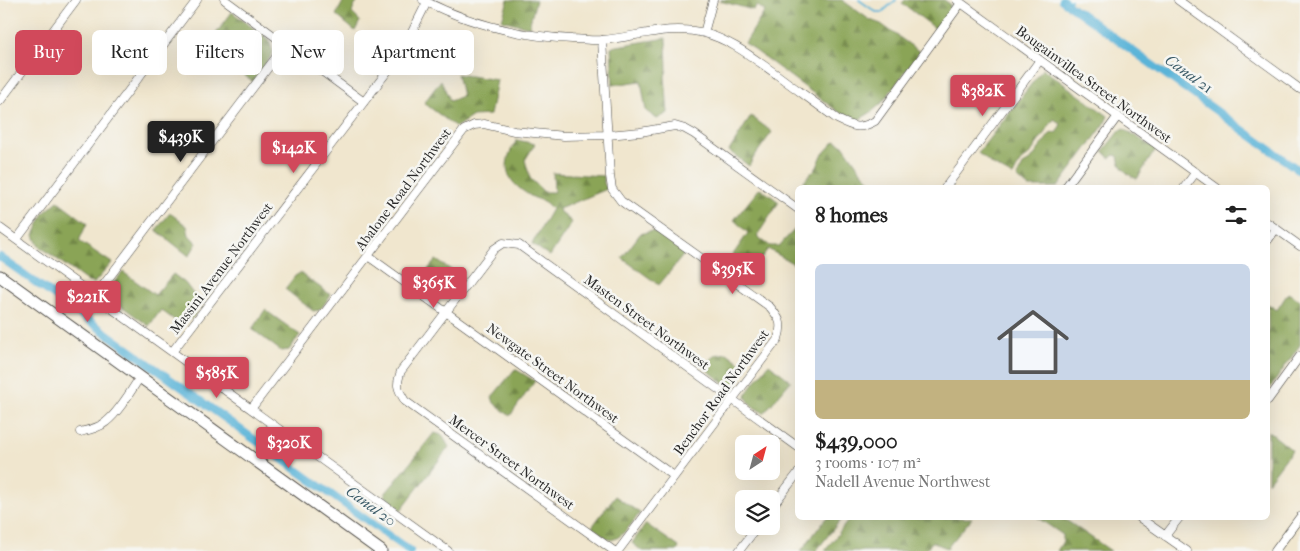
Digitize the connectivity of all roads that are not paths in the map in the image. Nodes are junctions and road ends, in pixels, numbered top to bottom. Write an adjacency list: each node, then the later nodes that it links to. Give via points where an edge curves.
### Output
1 (76, 0): 15 (street)
2 (197, 0): 29 (street)
3 (225, 0): 9 (street)
4 (713, 0): 8 (street)
5 (1178, 0): 14 (street)
6 (425, 1): 10 (street, via 452,14 522,34); 16 (street, Massini Avenue Northwest, via 393,64)
7 (959, 2): 8 (street, via 874,121 865,126 852,127 838,119 737,47); 11 (street, Bougainvillea Street Northwest)
8 (704, 33): 10 (street, via 664,30)
9 (272, 34)
10 (602, 40): 18 (street, Benchor Road Northwest)
11 (1040, 60): 17 (street, Bougainvillea Street Northwest); 20 (street)
12 (272, 62): 33 (street)
13 (328, 75): 16 (street)
14 (1300, 89)
15 (0, 101)
16 (364, 102): 35 (street, Massini Avenue Northwest)
17 (1118, 116): 19 (street, Bougainvillea Street Northwest); 21 (street)
18 (608, 135): 24 (street, Abalone Road Northwest, via 675,126 685,128); 31 (street, Abalone Road Northwest, via 564,136 484,124 464,130); 39 (street, Benchor Road Northwest, via 612,189 621,201 770,307 778,317 781,328 778,339)
19 (1196, 172): 22 (street); 23 (street, Bougainvillea Street Northwest)
20 (946, 185)
21 (1067, 185)
22 (1186, 185)
23 (1213, 185)
24 (795, 207)
25 (1270, 224): 27 (street)
26 (0, 228): 29 (street)
27 (1276, 229): 28 (street); 30 (street)
28 (1270, 237)
29 (16, 239): 33 (street)
30 (1300, 246)
31 (368, 256): 34 (street, Newgate Street Northwest); 40 (street, Abalone Road Northwest)
32 (0, 276): 37 (main road)
33 (95, 296): 35 (street)
34 (446, 312): 39 (street, Masten Street Northwest, via 494,249 503,243 519,245); 43 (street, Newgate Street Northwest); 53 (street, Mercer Street Northwest, via 401,371 398,390 405,401)
35 (172, 352): 40 (street)
36 (1300, 356): 38 (street)
37 (140, 377): 41 (street, via 107,422); 51 (main road)
38 (1270, 397)
39 (732, 399): 42 (street, Masten Street Northwest); 43 (street, Benchor Road Northwest)
40 (250, 409): 52 (street)
41 (80, 432)
42 (795, 445)
43 (674, 476): 54 (street, Benchor Road Northwest)
44 (795, 477): 45 (street)
45 (780, 496)
46 (1300, 517): 57 (street)
47 (1143, 520): 50 (street)
48 (1177, 520): 50 (street)
49 (751, 535): 55 (street)
50 (1165, 536): 56 (street)
51 (381, 551)
52 (448, 551)
53 (614, 551)
54 (618, 551)
55 (739, 551)
56 (1187, 551)
57 (1274, 551)

